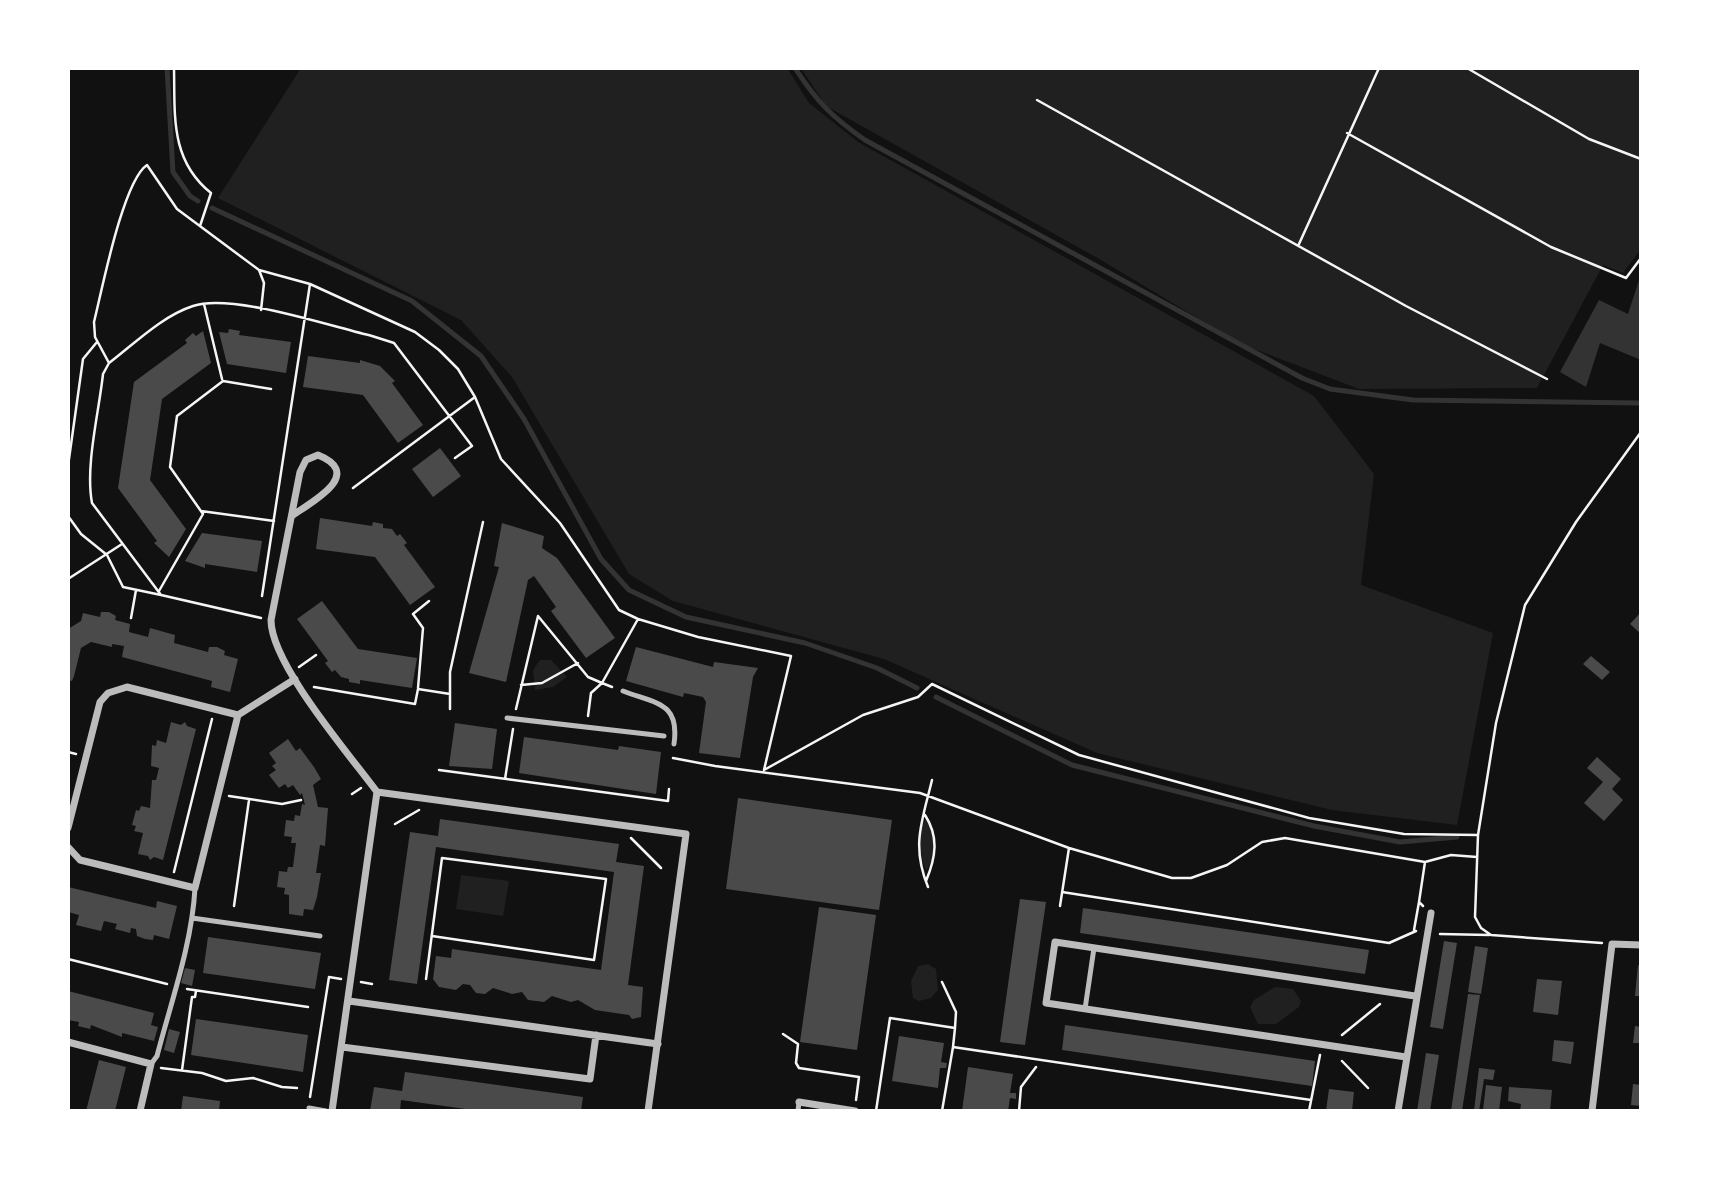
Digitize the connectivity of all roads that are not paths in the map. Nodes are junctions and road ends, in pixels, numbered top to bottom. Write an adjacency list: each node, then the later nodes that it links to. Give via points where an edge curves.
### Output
1 (293, 514): 1 (street, via 336,481 335,467 328,459 318,455 306,460); 2 (street, via 271,620 271,635)
2 (293, 676): 4 (street); 8 (street)
3 (623, 691): 7 (lane, via 670,710 675,718)
4 (238, 715): 9 (street, via 127,687 108,693 100,702); 11 (street)
5 (507, 718): 6 (lane)
6 (664, 736)
7 (674, 744)
8 (377, 792): 18 (street); 22 (street, via 686,834)
9 (68, 828)
10 (68, 847): 11 (street, via 80,859)
11 (195, 888): 13 (lane)
12 (1431, 913): 17 (street)
13 (192, 918): 14 (lane); 25 (lane, via 157,1056)
14 (320, 936)
15 (1641, 945): 34 (street, via 1612,944)
16 (1094, 948): 17 (street); 19 (lane); 19 (street, via 1055,942 1053,954 1046,1003)
17 (1415, 996): 24 (street)
18 (349, 1001): 20 (street); 23 (street)
19 (1085, 1009): 24 (street)
20 (596, 1035): 22 (street); 23 (street, via 590,1079)
21 (68, 1042): 25 (street)
22 (658, 1044): 31 (street)
23 (342, 1046): 30 (street)
24 (1406, 1057): 33 (street)
25 (151, 1064): 28 (street)
26 (798, 1107): 32 (street)
27 (309, 1108): 29 (lane)
28 (140, 1111)
29 (326, 1111)
30 (332, 1111)
31 (648, 1111)
32 (854, 1111)
33 (1398, 1111)
34 (1592, 1111)

